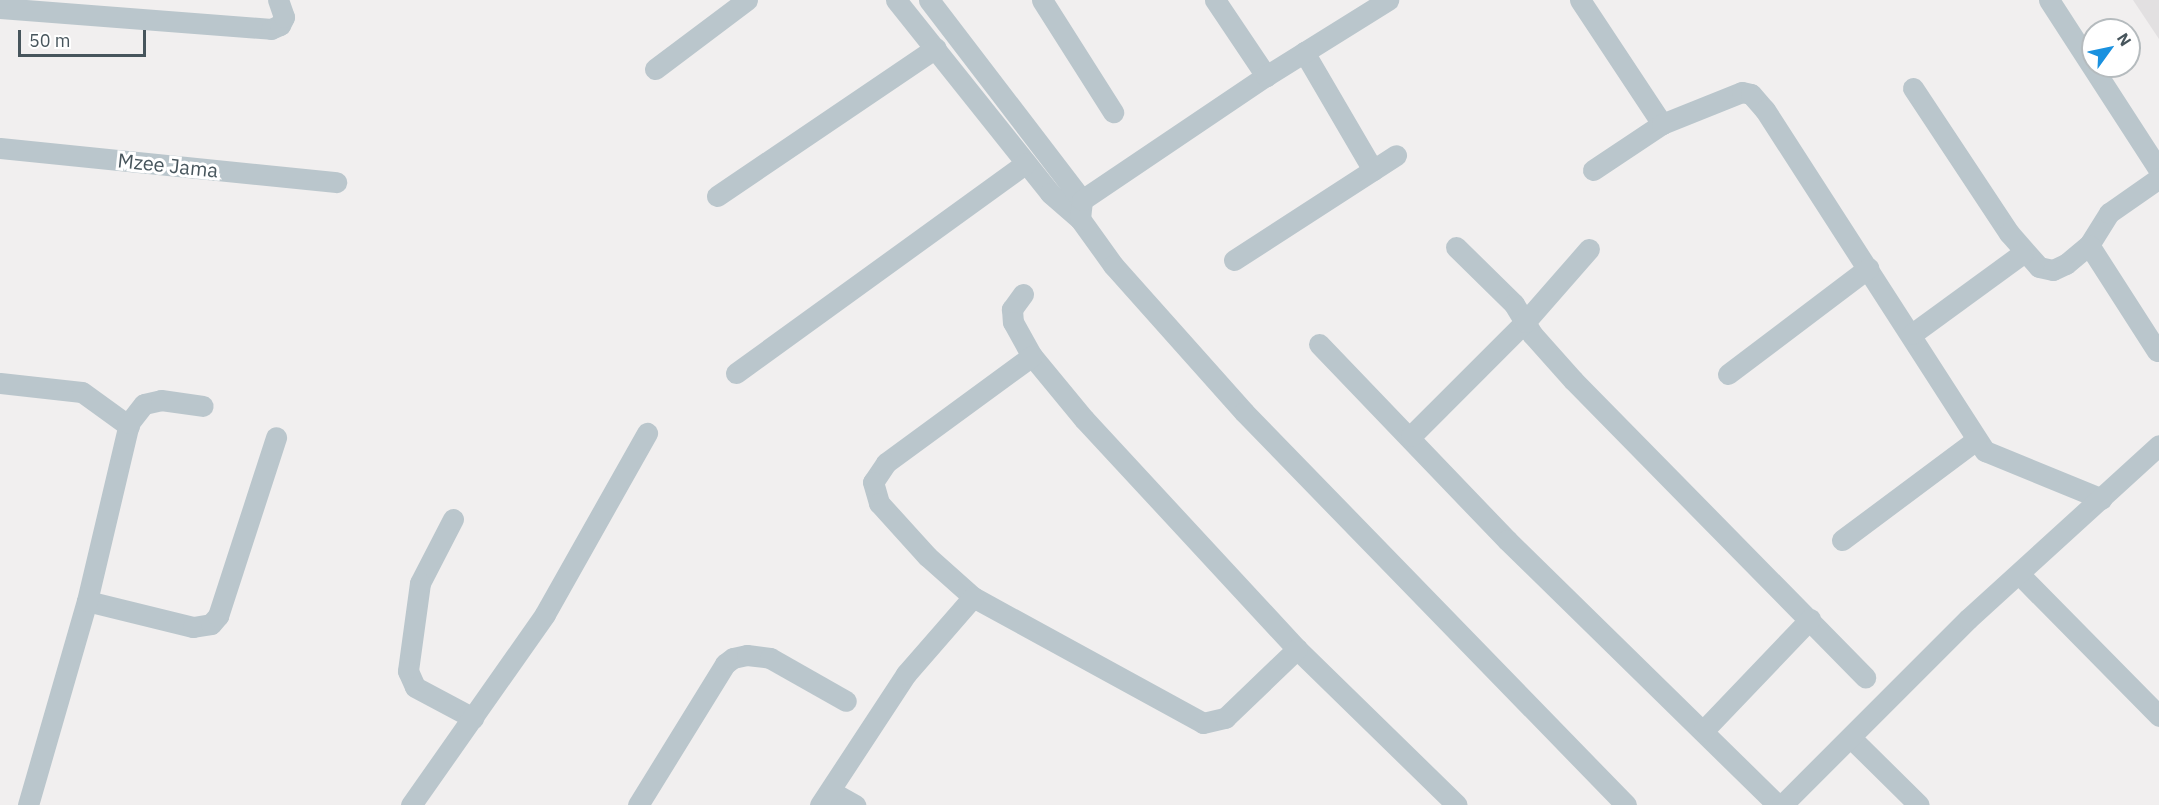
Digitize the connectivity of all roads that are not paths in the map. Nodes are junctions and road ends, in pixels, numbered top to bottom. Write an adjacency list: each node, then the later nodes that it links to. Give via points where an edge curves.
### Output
1 (278, 0): 10 (street, via 284,17 280,25 271,29)
2 (747, 0): 13 (street)
3 (896, 0): 11 (street)
4 (929, 0): 27 (street)
5 (1042, 0): 16 (street)
6 (1215, 0): 14 (street)
7 (1580, 0): 17 (street)
8 (2049, 0): 23 (street)
9 (1385, 1): 12 (street)
10 (0, 8)
11 (936, 48): 20 (street); 26 (street)
12 (1304, 52): 14 (street); 21 (street)
13 (655, 69)
14 (1266, 76): 27 (street)
15 (1913, 88): 31 (street)
16 (1113, 112)
17 (1662, 124): 22 (street); 33 (street, via 1742,92 1751,94)
18 (0, 148): 25 (street, Mzee Jama)
19 (1396, 155): 21 (street)
20 (1026, 163): 27 (street, via 1050,193); 40 (street)
21 (1373, 170): 32 (street)
22 (1593, 170)
23 (2159, 170)
24 (2159, 178): 28 (street, via 2109,213)
25 (336, 182)
26 (717, 196)
27 (1081, 209): 70 (street, via 1113,265 1244,412)
28 (2089, 245): 31 (street, via 2053,270 2032,264); 38 (street)
29 (1456, 247): 35 (street, via 1514,304)
30 (1589, 249): 35 (street)
31 (2023, 253): 36 (street)
32 (1234, 260)
33 (1868, 268): 36 (street); 41 (street)
34 (1023, 294): 39 (street, via 1010,315)
35 (1525, 322): 46 (street); 56 (street, via 1588,395)
36 (1912, 334): 48 (street)
37 (1319, 344): 46 (street)
38 (2157, 351)
39 (1032, 356): 54 (street, via 886,463 873,482 879,503 927,556); 57 (street, via 1084,419)
40 (736, 373)
41 (1728, 374)
42 (0, 383): 44 (street, via 82,392)
43 (203, 406): 44 (street, via 161,400 144,404)
44 (129, 426): 55 (street)
45 (647, 433): 61 (street, via 544,614)
46 (1411, 436): 62 (street, via 1507,540)
47 (276, 437): 55 (street, via 218,616 211,624 193,627)
48 (1976, 440): 50 (street, via 1996,458); 52 (street)
49 (2159, 446): 50 (street)
50 (2102, 500): 53 (street)
51 (453, 519): 61 (street, via 420,583 408,671 415,687)
52 (1842, 540)
53 (2020, 575): 60 (street); 63 (street, via 1968,619)
54 (973, 597): 57 (street, via 1203,723 1225,718); 64 (street, via 906,674)
55 (87, 601): 65 (street)
56 (1810, 619): 58 (street); 62 (street)
57 (1297, 649): 69 (street)
58 (1864, 677)
59 (846, 701): 67 (street, via 770,658 733,658 725,664)
60 (2159, 716)
61 (473, 718): 66 (street)
62 (1703, 731): 71 (street)
63 (1851, 738): 71 (street); 72 (street)
64 (825, 798): 68 (street)
65 (28, 805)
66 (411, 805)
67 (638, 805)
68 (855, 805)
69 (1457, 805)
70 (1626, 805)
71 (1780, 805)
72 (1919, 805)

